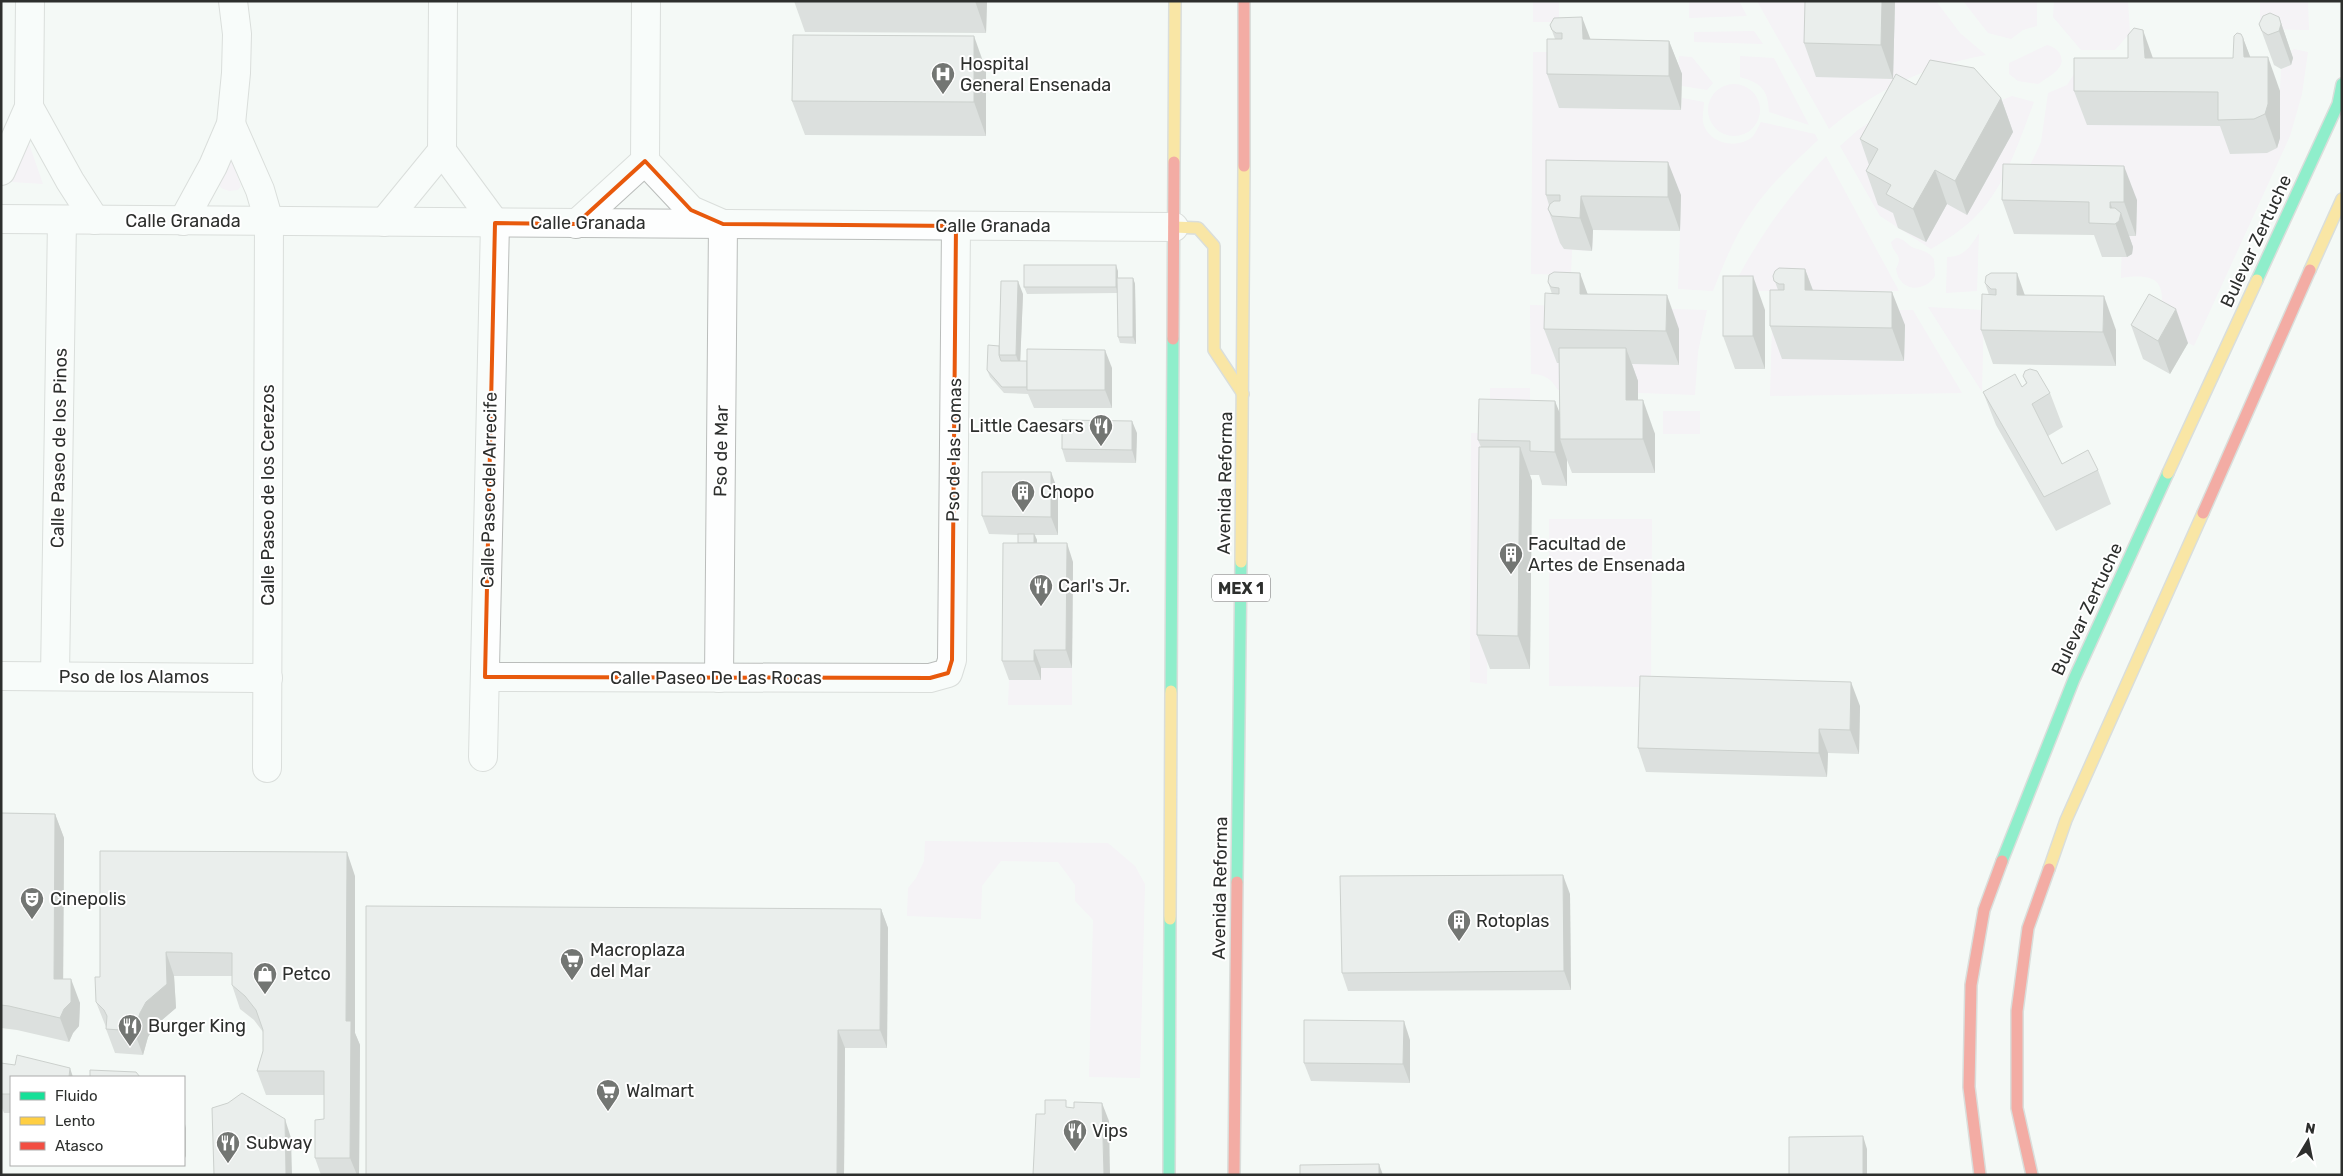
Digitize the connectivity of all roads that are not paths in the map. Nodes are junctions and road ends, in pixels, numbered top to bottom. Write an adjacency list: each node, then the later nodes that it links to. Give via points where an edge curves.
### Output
1 (30, 1): 8 (street)
2 (233, 1): 9 (street, via 237,34)
3 (443, 1): 10 (street)
4 (646, 1): 11 (street)
5 (1175, 1): 24 (main road)
6 (1244, 1): 25 (main road, Avenida Reforma / MEX 1)
7 (2342, 84): 36 (main road, Bulevar Zertuche, via 2338,104 2074,679 1984,910 1971,985 1969,1087)
8 (29, 107): 12 (street); 16 (street)
9 (231, 124): 17 (street); 18 (street, via 260,190)
10 (442, 151): 19 (street); 20 (street)
11 (645, 161): 21 (street); 22 (street, via 691,210)
12 (1, 170)
13 (2342, 199): 37 (main road, via 2066,820 2028,928 2017,1011 2017,1108)
14 (1, 219): 15 (street, Calle Granada)
15 (62, 220): 16 (street, Calle Granada); 28 (street, Calle Paseo de los Pinos)
16 (95, 220): 17 (street, Calle Granada)
17 (183, 221): 18 (street, Calle Granada)
18 (269, 221): 19 (street, Calle Granada); 30 (street, Calle Paseo de los Cerezos)
19 (384, 222): 20 (street, Calle Granada)
20 (495, 223): 21 (street, Calle Granada); 29 (street, Calle Paseo del Arrecife)
21 (576, 224): 22 (street, Calle Granada)
22 (723, 224): 23 (street, Calle Granada); 31 (street, Pso de Mar)
23 (956, 226): 24 (street, Calle Granada); 26 (street, Pso de las Lomas, via 952,660)
24 (1174, 228): 25 (main road, via 1198,228 1214,246 1214,350); 34 (main road)
25 (1243, 394): 35 (main road, Avenida Reforma / MEX 1)
26 (948, 673): 31 (street, Calle Paseo De Las Rocas, via 930,678)
27 (1, 676): 28 (street, Pso de los Alamos)
28 (55, 676): 30 (street, Pso de los Alamos)
29 (485, 677): 31 (street, Calle Paseo De Las Rocas); 32 (street, Calle Paseo del Arrecife)
30 (268, 678): 33 (street, Calle Paseo de los Cerezos)
31 (719, 678)
32 (483, 757)
33 (267, 768)
34 (1169, 1175)
35 (1234, 1175)
36 (1980, 1175)
37 (2032, 1175)

